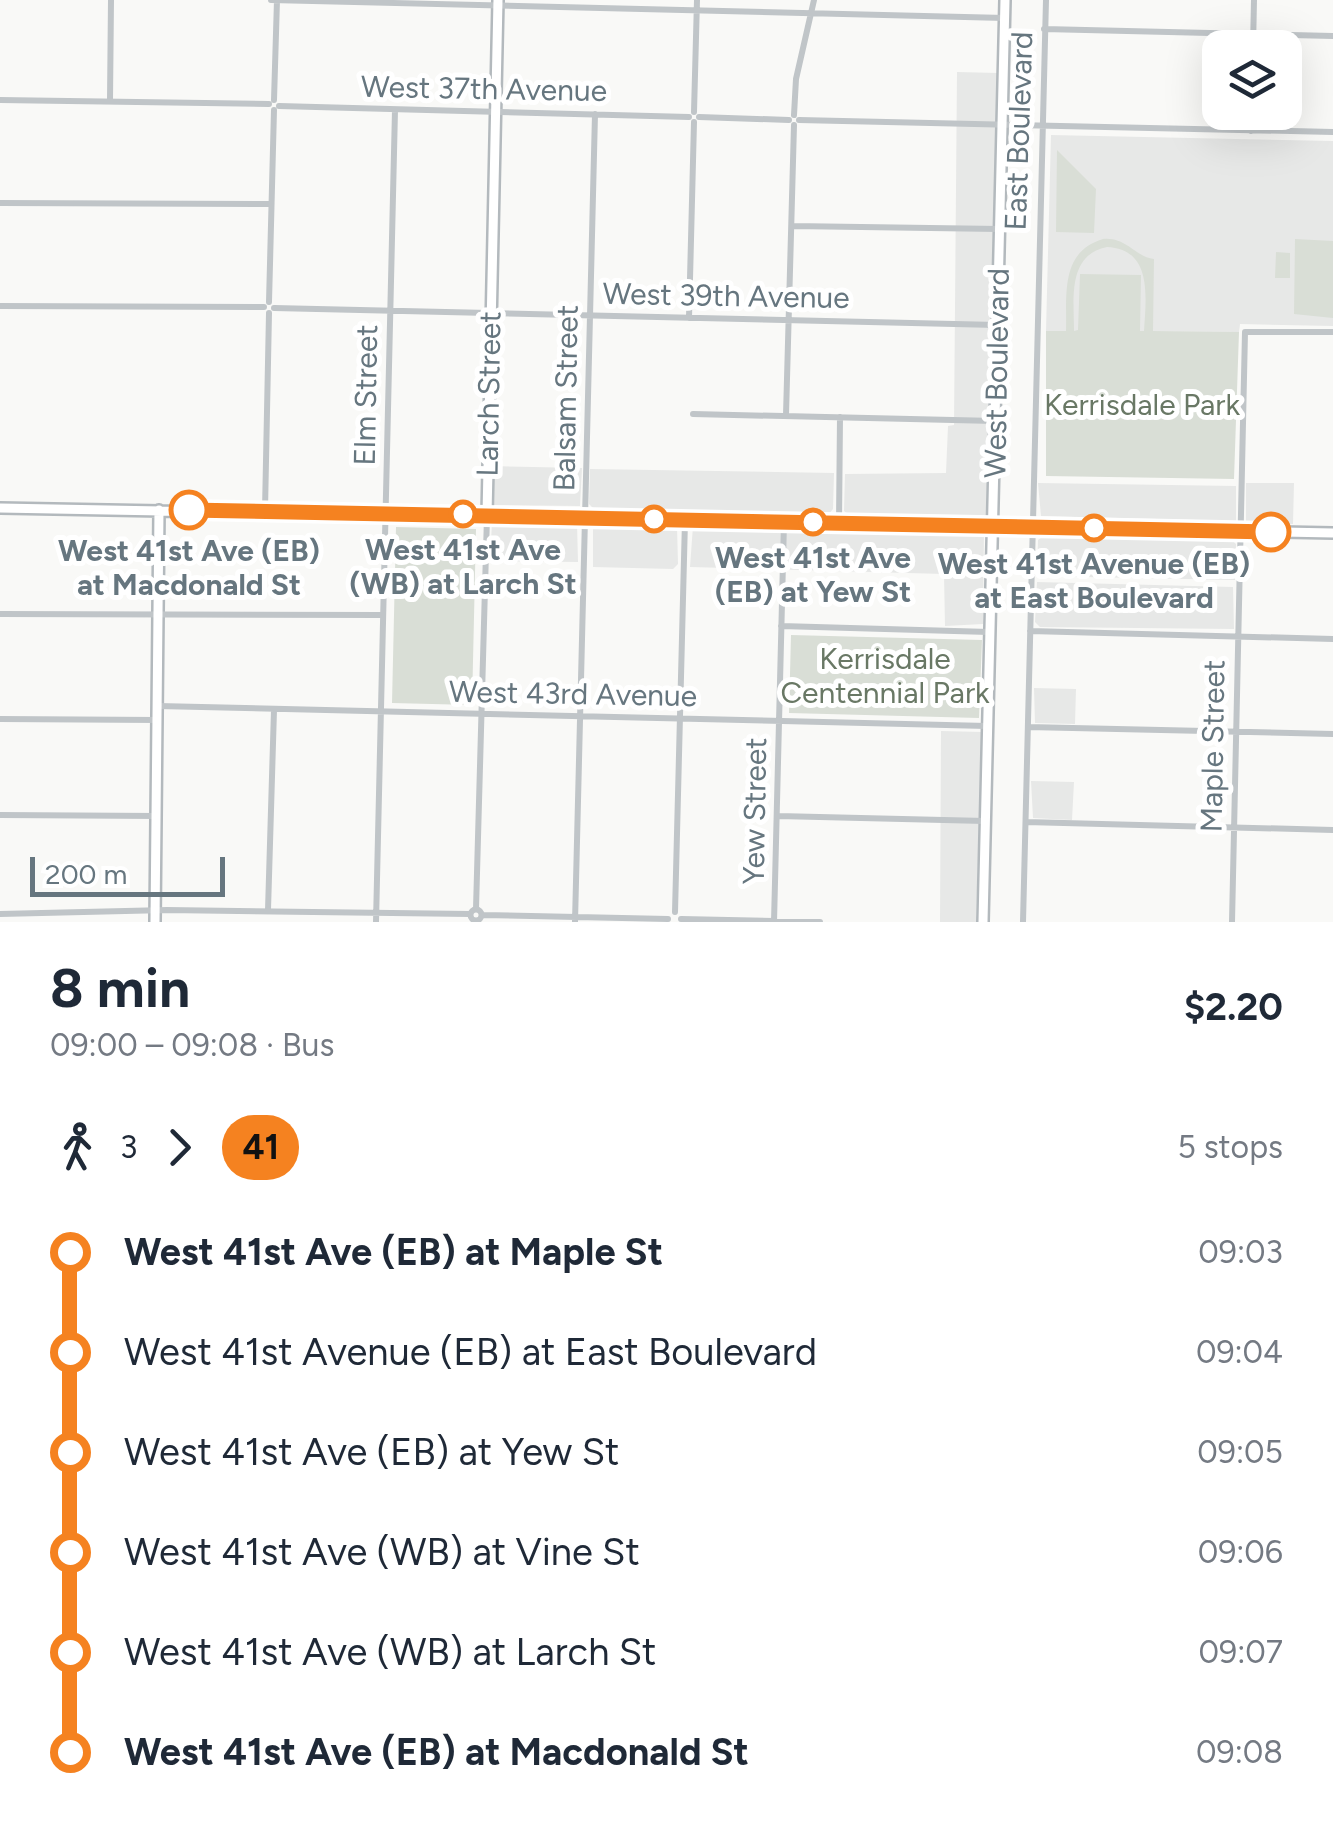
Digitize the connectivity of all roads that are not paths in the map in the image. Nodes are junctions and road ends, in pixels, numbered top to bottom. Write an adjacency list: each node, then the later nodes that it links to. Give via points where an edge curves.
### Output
1 (111, 0): 18 (street)
2 (275, 0): 8 (street); 19 (street)
3 (697, 0): 9 (street)
4 (814, 0): 10 (street)
5 (1005, 0): 11 (main road, West Boulevard)
6 (1046, 0): 12 (street, East Boulevard)
7 (1254, 0): 13 (street)
8 (498, 3): 9 (street); 21 (main road, Larch Street)
9 (697, 12): 10 (street); 23 (street)
10 (810, 14): 11 (street); 24 (street)
11 (1005, 18): 25 (main road, West Boulevard)
12 (1044, 30): 14 (street); 26 (street, East Boulevard)
13 (1253, 30)
14 (1202, 33)
15 (1302, 35): 16 (street)
16 (1333, 36)
17 (0, 100): 18 (street, West 37th Avenue)
18 (110, 100): 19 (street, West 37th Avenue)
19 (274, 105): 20 (street, West 37th Avenue); 31 (street)
20 (395, 110): 21 (street, West 37th Avenue); 36 (street, Elm Street)
21 (496, 112): 22 (street, West 37th Avenue); 37 (main road, Larch Street)
22 (595, 114): 23 (street, West 37th Avenue); 38 (street, Balsam Street)
23 (694, 117): 24 (street, West 37th Avenue); 39 (street)
24 (794, 120): 25 (street, West 37th Avenue); 32 (street)
25 (1001, 124): 26 (street, West 37th Avenue); 33 (main road, West Boulevard)
26 (1042, 126): 27 (street, West 37th Avenue); 57 (street, East Boulevard)
27 (1202, 129)
28 (1251, 130): 29 (street, West 37th Avenue)
29 (1333, 132)
30 (0, 203): 31 (street)
31 (271, 204): 35 (street)
32 (792, 226): 33 (street); 40 (street)
33 (999, 230): 41 (main road, West Boulevard)
34 (0, 306): 35 (street, West 39th Avenue)
35 (269, 308): 36 (street, West 39th Avenue); 49 (street)
36 (390, 311): 37 (street, West 39th Avenue); 50 (street, Elm Street)
37 (491, 314): 38 (street, West 39th Avenue); 51 (main road, Larch Street)
38 (591, 315): 39 (street, West 39th Avenue); 52 (street, Balsam Street)
39 (689, 318): 40 (street, West 39th Avenue)
40 (789, 320): 41 (street, West 39th Avenue); 44 (street)
41 (997, 325): 46 (main road, West Boulevard)
42 (1333, 332): 58 (street, Maple Street, via 1245,332)
43 (693, 414): 44 (street)
44 (786, 415): 45 (street)
45 (840, 417): 46 (street); 55 (street)
46 (995, 421): 56 (main road, West Boulevard)
47 (0, 508): 48 (main road)
48 (159, 510): 49 (main road); 60 (main road)
49 (265, 510): 50 (main road)
50 (386, 512): 51 (main road); 62 (street, Elm Street)
51 (487, 515): 52 (main road); 71 (street, Larch Street)
52 (586, 517): 53 (main road); 72 (street, Balsam Street)
53 (686, 520): 54 (main road); 74 (street)
54 (784, 522): 55 (main road); 63 (street, Yew Street)
55 (839, 523): 56 (main road)
56 (994, 526): 57 (main road); 65 (main road, West Boulevard)
57 (1035, 526): 58 (main road); 64 (street, East Boulevard)
58 (1241, 531): 59 (main road); 66 (street, Maple Street)
59 (1333, 533)
60 (158, 613): 61 (street); 62 (street); 68 (main road)
61 (0, 614)
62 (384, 616): 70 (street, Elm Street)
63 (781, 626): 65 (street); 76 (street, Yew Street)
64 (1030, 631): 66 (street); 78 (street, East Boulevard)
65 (990, 632): 77 (main road, West Boulevard)
66 (1238, 636): 67 (street); 79 (street, Maple Street)
67 (1333, 638)
68 (158, 706): 69 (street, West 43rd Avenue); 75 (main road)
69 (274, 710): 70 (street, West 43rd Avenue); 88 (street)
70 (382, 712): 71 (street, West 43rd Avenue); 89 (street, Elm Street)
71 (482, 714): 72 (street, West 43rd Avenue); 91 (street, Larch Street)
72 (581, 717): 74 (street, West 43rd Avenue); 95 (street, Balsam Street)
73 (0, 719): 75 (street)
74 (680, 719): 76 (street, West 43rd Avenue); 94 (street)
75 (158, 720): 82 (main road)
76 (779, 721): 77 (street, West 43rd Avenue); 83 (street, Yew Street)
77 (987, 726): 84 (main road, West Boulevard)
78 (1028, 727): 79 (street); 85 (street, East Boulevard)
79 (1236, 732): 80 (street); 86 (street, Maple Street)
80 (1333, 734)
81 (0, 815): 82 (street)
82 (157, 816): 92 (main road)
83 (778, 816): 84 (street); 96 (street, Yew Street)
84 (985, 821): 99 (main road, West Boulevard)
85 (1026, 822): 86 (street); 100 (street, East Boulevard)
86 (1234, 828): 87 (street); 101 (street, Maple Street)
87 (1333, 830)
88 (268, 910): 89 (street); 92 (street)
89 (376, 912): 91 (street); 97 (street, Elm Street)
90 (0, 914): 93 (street)
91 (476, 916): 95 (street)
92 (155, 917): 93 (street)
93 (51, 918)
94 (675, 919): 95 (street); 96 (street)
95 (575, 920)
96 (774, 921): 98 (street)
97 (376, 922)
98 (820, 922)
99 (983, 922)
100 (1023, 922)
101 (1232, 922)

